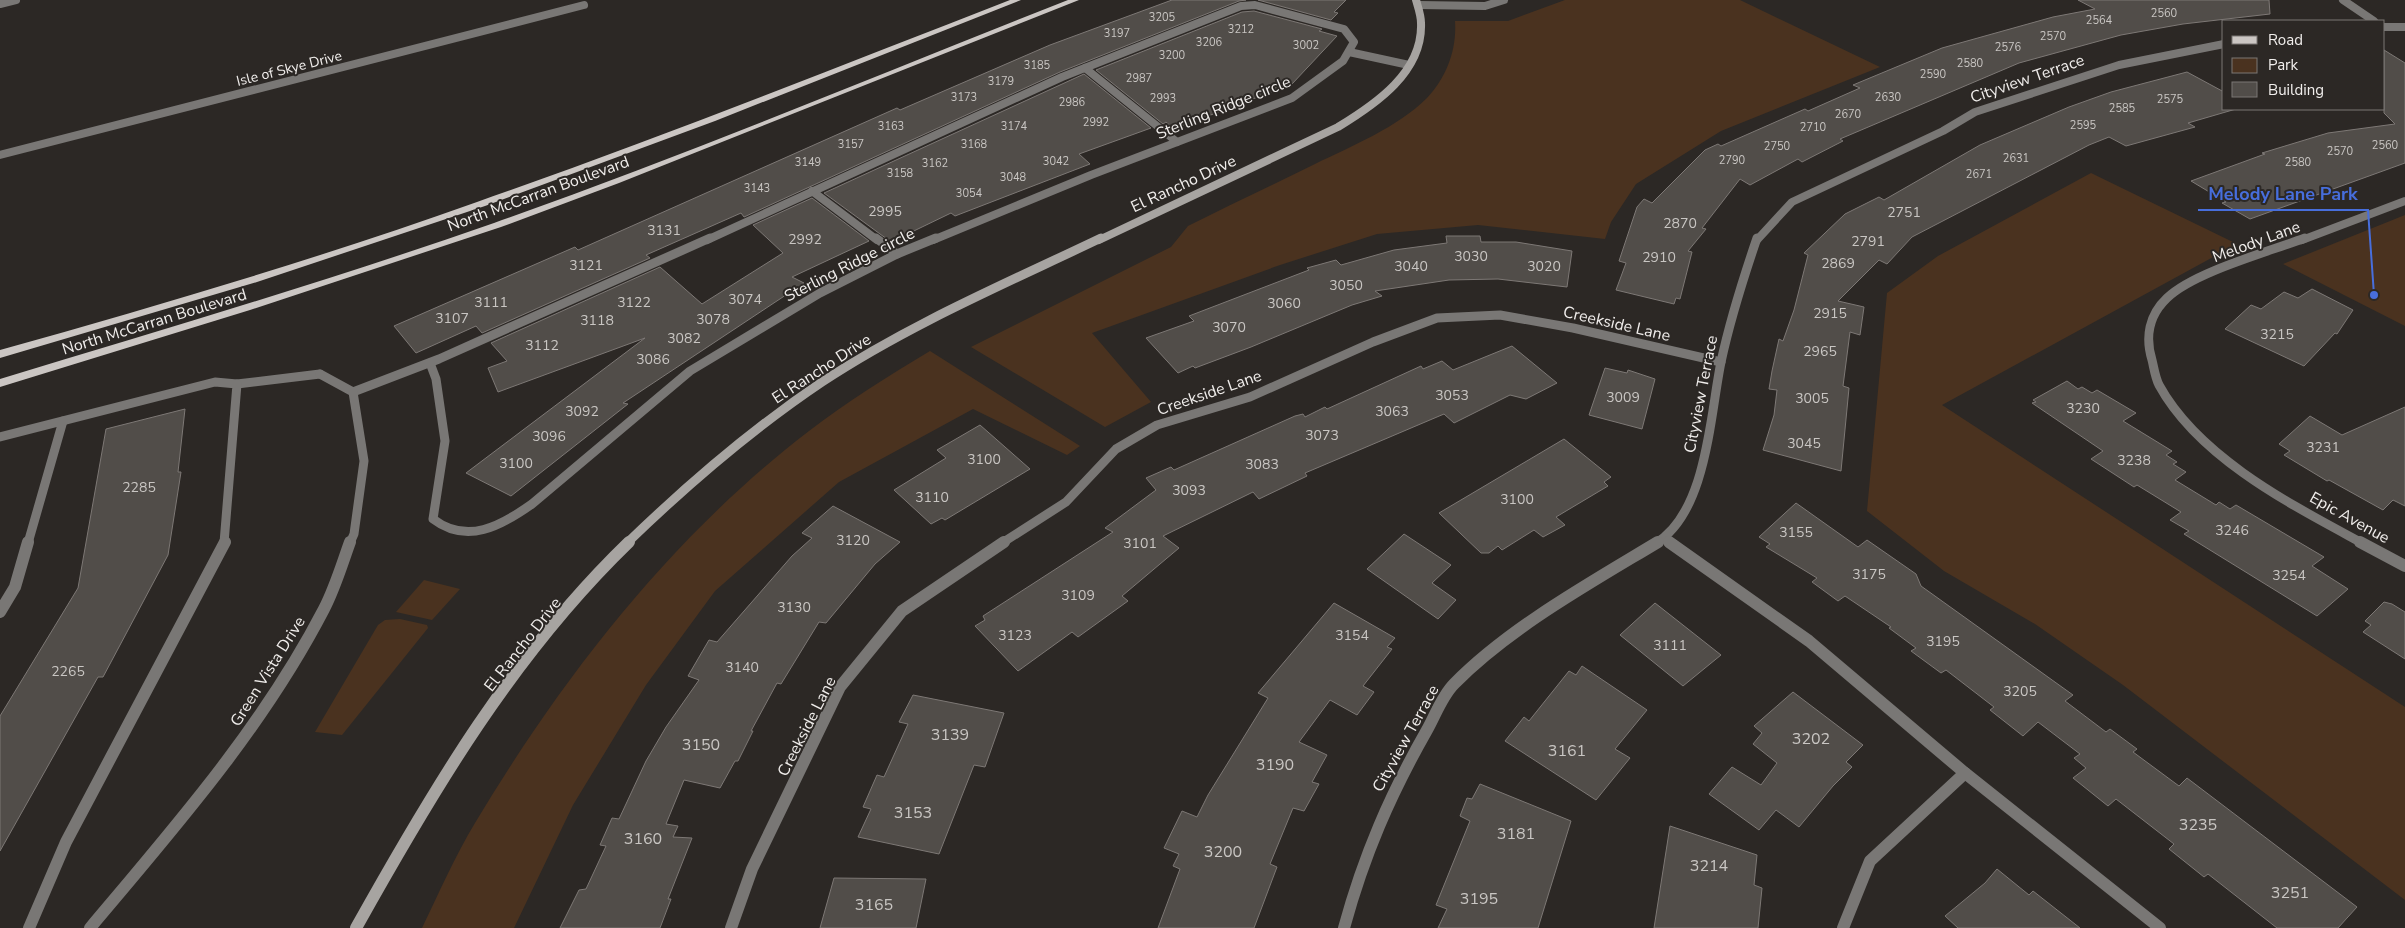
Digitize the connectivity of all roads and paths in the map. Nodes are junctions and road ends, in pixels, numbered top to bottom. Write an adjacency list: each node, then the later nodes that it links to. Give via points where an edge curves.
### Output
1 (16, 0): 7 (street)
2 (1017, 0): 22 (main road, North McCarran Boulevard, via 576,170 428,223 208,294)
3 (1075, 0): 25 (main road, North McCarran Boulevard, via 507,221 300,291)
4 (1504, 0): 6 (street, via 1484,6)
5 (2343, 0): 9 (street)
6 (1418, 3): 14 (main road, El Rancho Drive, via 1422,23 1420,42)
7 (0, 4)
8 (584, 5): 17 (street, Isle of Skye Drive)
9 (2373, 20)
10 (2385, 27): 11 (street)
11 (2405, 27)
12 (2222, 44): 24 (street, Cityview Terrace, via 2119,64 1975,112 1792,202 1758,236)
13 (1348, 52): 14 (street); 15 (street, via 1354,42 1344,29 1255,5 1241,6); 16 (street, Sterling Ridge circle, via 1343,61 1292,98)
14 (1409, 66): 36 (main road, El Rancho Drive, via 1386,94 1338,127 977,296 882,345 821,383 700,476 639,532 584,590 528,657 466,740 420,813)
15 (1085, 68): 16 (street); 18 (street)
16 (1176, 142): 20 (street, Sterling Ridge circle)
17 (0, 155)
18 (812, 192): 20 (street); 23 (street)
19 (2405, 202): 21 (street, Melody Lane, via 2196,279 2174,290)
20 (897, 254): 23 (street, Sterling Ridge circle, via 820,293 690,371 532,504 513,518 480,531 448,530 433,519 445,441 436,379)
21 (2155, 311): 31 (street, Epic Avenue, via 2147,336 2149,358 2157,380 2173,406 2195,432 2223,457 2279,496)
22 (0, 354)
23 (430, 362): 27 (street)
24 (1721, 362): 30 (street, Cityview Terrace, via 1706,452 1689,504); 37 (street, Creekside Lane, via 1500,315 1436,318 1373,342 1250,397 1157,425 1116,450 1066,502 902,611 840,688 752,869)
25 (0, 383)
26 (237, 384): 27 (street, via 320,374); 28 (street, via 215,382); 34 (street, via 225,542 66,842)
27 (353, 392): 35 (street, Green Vista Drive, via 364,444 362,488 352,537 334,588 304,648 260,718)
28 (63, 421): 29 (street); 32 (street, via 15,587)
29 (0, 437)
30 (1664, 538): 33 (street, via 1809,641); 38 (street, Cityview Terrace, via 1498,644 1452,686 1397,783 1358,876)
31 (2405, 566)
32 (0, 612)
33 (1965, 773): 39 (street, via 1870,861); 40 (street)
34 (29, 928)
35 (90, 928)
36 (356, 928)
37 (731, 928)
38 (1344, 928)
39 (1843, 928)
40 (2160, 928)

